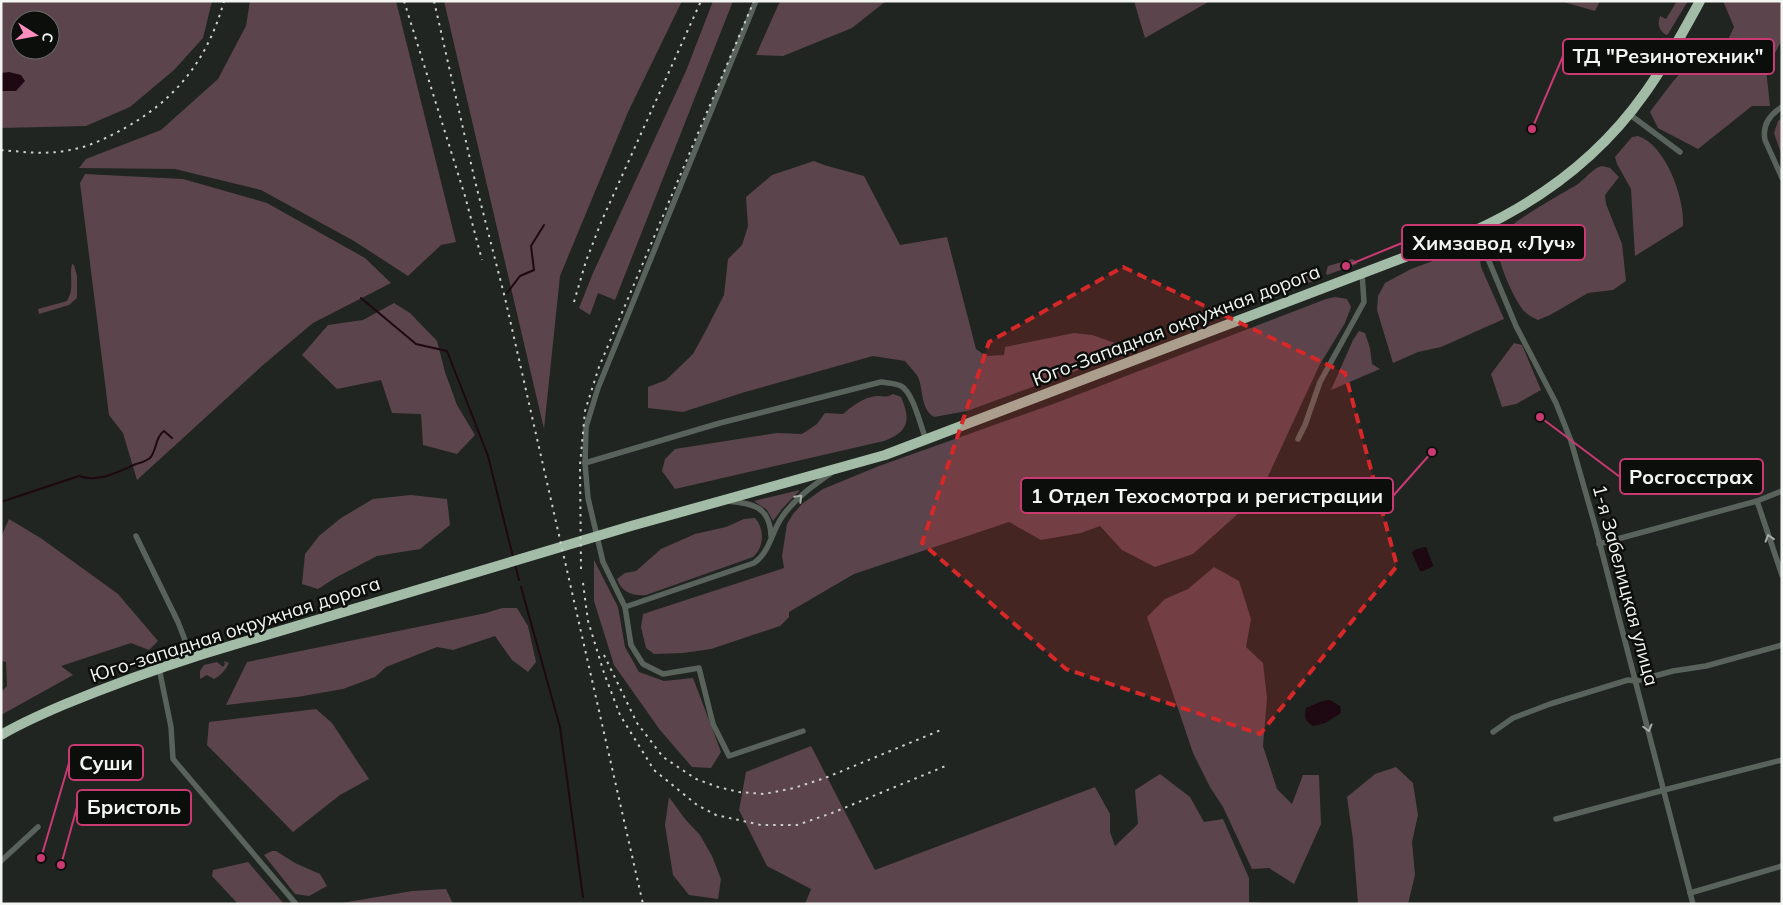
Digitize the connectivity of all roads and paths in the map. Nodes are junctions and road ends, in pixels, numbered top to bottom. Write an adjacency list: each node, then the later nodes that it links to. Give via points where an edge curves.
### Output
1 (756, 1): 11 (street, via 596,394 586,427)
2 (1700, 1): 4 (highway, Юго-Западная окружная дорога, via 1661,70)
3 (1782, 107): 6 (street, via 1772,113 1764,128 1764,140)
4 (1629, 114): 5 (street); 7 (highway, Юго-Западная окружная дорога, via 1607,140 1561,180)
5 (1680, 152)
6 (1782, 178)
7 (1476, 230): 8 (highway, Юго-Западная окружная дорога); 19 (street, 1-я Забелицкая улица, via 1516,326 1556,402)
8 (1362, 273): 9 (street, via 1364,302 1320,382); 10 (highway, Юго-Западная окружная дорога)
9 (1298, 439)
10 (926, 440): 11 (street, via 906,390 896,384 881,382 720,423); 12 (highway, Юго-Западная окружная дорога)
11 (586, 463): 23 (street, via 595,534 603,562)
12 (837, 469): 14 (highway, Юго-Западная окружная дорога); 18 (street, one-way to 12, via 796,499)
13 (1782, 491): 15 (street)
14 (721, 500): 16 (highway, Юго-Западная окружная дорога); 18 (street, via 750,504 761,510 769,521)
15 (1757, 501): 19 (street); 21 (street, one-way to 15)
16 (631, 526): 25 (highway, Юго-западная окружная дорога)
17 (136, 536): 25 (street)
18 (771, 537): 23 (street, via 765,553 754,563)
19 (1599, 544): 27 (street, 1-я Забелицкая улица)
20 (1782, 554): 21 (street)
21 (1774, 556): 22 (street)
22 (1782, 575)
23 (625, 607): 28 (street, via 631,644 643,664 663,674 699,668 713,724 729,756)
24 (1782, 645): 27 (street)
25 (192, 658): 26 (highway, Юго-западная окружная дорога)
26 (159, 668): 30 (highway, Юго-западная окружная дорога, via 28,720); 38 (street, via 171,726 173,758)
27 (1636, 681): 29 (street, via 1628,680 1550,704 1513,718); 32 (street, 1-я Забелицкая улица, one-way to 32)
28 (803, 731)
29 (1493, 732)
30 (1, 735)
31 (1782, 760): 32 (street)
32 (1664, 790): 33 (street); 37 (street, 1-я Забелицкая улица)
33 (1556, 819)
34 (38, 827): 35 (street)
35 (1, 861)
36 (1782, 866): 37 (street)
37 (1690, 893): 39 (street, 1-я Забелицкая улица)
38 (296, 904)
39 (1693, 904)

